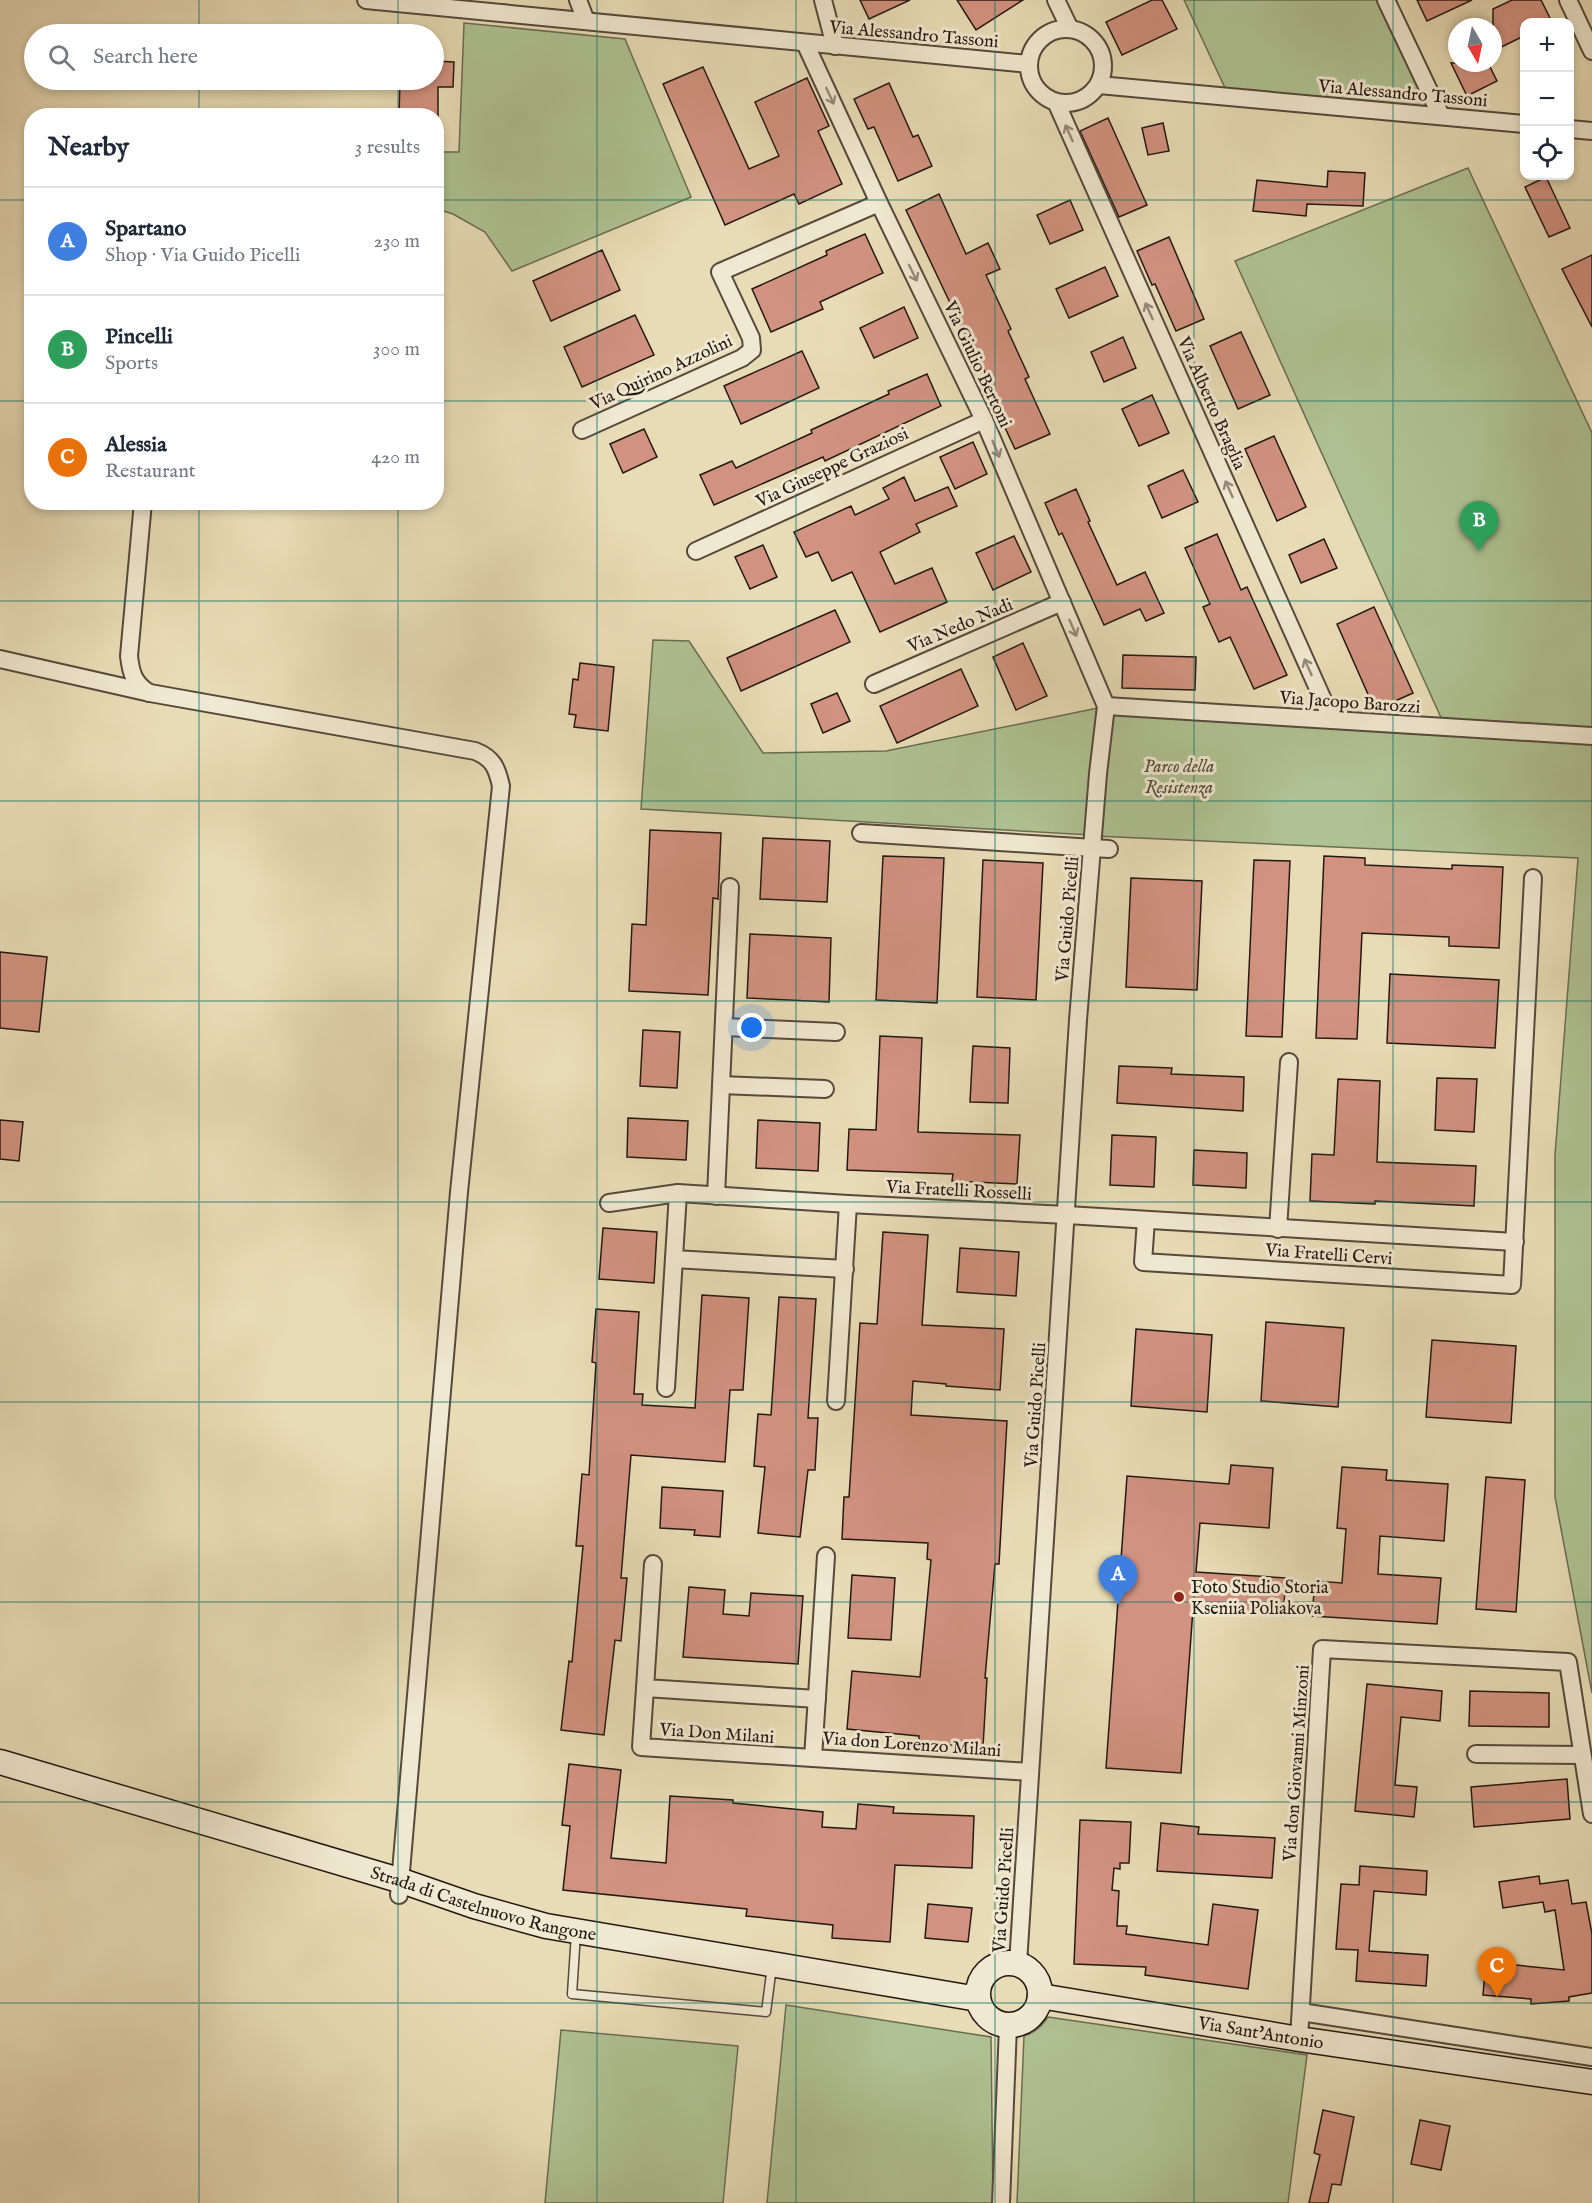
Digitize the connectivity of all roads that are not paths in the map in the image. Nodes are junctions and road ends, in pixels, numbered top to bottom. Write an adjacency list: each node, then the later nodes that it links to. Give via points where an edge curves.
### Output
1 (366, 0): 7 (street, Via Alessandro Tassoni)
2 (578, 0): 7 (street)
3 (822, 0): 10 (street)
4 (1386, 0): 15 (street)
5 (1568, 0): 11 (street)
6 (1056, 2): 8 (street)
7 (586, 21): 9 (street, Via Alessandro Tassoni)
8 (1064, 29): 12 (street, via 1046,34 1037,42); 13 (street, via 1082,32 1100,48 1104,59)
9 (805, 43): 10 (street, Via Alessandro Tassoni); 19 (street, Via Giulio Bertoni, one-way to 19)
10 (835, 46): 12 (street, Via Alessandro Tassoni)
11 (1592, 51)
12 (1029, 64): 14 (street, via 1036,88)
13 (1101, 78): 14 (street, via 1091,95 1080,101); 15 (street, Via Alessandro Tassoni, via 1134,88)
14 (1056, 102): 29 (street, Via Alberto Braglia, one-way to 14)
15 (1441, 116): 16 (street, Via Alessandro Tassoni)
16 (1520, 124)
17 (1574, 129): 18 (street)
18 (1592, 131)
19 (879, 203): 20 (street, Via Giulio Bertoni, one-way to 20); 21 (street, Via Quirino Azzolini, via 720,272 751,338 752,350)
20 (984, 420): 23 (street, Via Giuseppe Graziosi); 24 (street, Via Giulio Bertoni, one-way to 24)
21 (582, 430)
22 (141, 510): 27 (street, via 129,656 133,678)
23 (696, 551)
24 (1062, 602): 26 (street, Via Nedo Nadi); 28 (street, Via Giulio Bertoni, one-way to 28)
25 (0, 659): 27 (street)
26 (874, 684)
27 (150, 693): 63 (street, via 475,751 487,755 494,764 501,786 459,1192)
28 (1106, 706): 29 (street, Via Jacopo Barozzi); 32 (street, Via Guido Picelli)
29 (1332, 720): 30 (street, Via Jacopo Barozzi)
30 (1592, 736)
31 (861, 833): 32 (street, Via Guido Picelli)
32 (1092, 847): 33 (street, Via Guido Picelli); 45 (street, Via Guido Picelli)
33 (1109, 849)
34 (1533, 879): 48 (street, Via Fratelli Cervi)
35 (730, 887): 36 (street)
36 (724, 1027): 37 (street); 39 (street)
37 (836, 1032)
38 (1289, 1062): 47 (street, Via Fratelli Cervi)
39 (721, 1085): 40 (street); 42 (street)
40 (825, 1089)
41 (678, 1193): 42 (street, Via Fratelli Rosselli); 43 (street, Via Fratelli Rosselli); 49 (street)
42 (716, 1196): 44 (street, Via Fratelli Rosselli)
43 (609, 1203)
44 (848, 1204): 45 (street, Via Fratelli Rosselli); 50 (street)
45 (1067, 1215): 46 (street, Via Fratelli Cervi); 61 (street, Via Guido Picelli)
46 (1146, 1220): 47 (street, Via Fratelli Cervi); 48 (street, Via Fratelli Cervi, via 1143,1262 1512,1285)
47 (1278, 1229): 48 (street, Via Fratelli Cervi)
48 (1515, 1242)
49 (674, 1259): 50 (street); 51 (street)
50 (844, 1269): 52 (street)
51 (666, 1388)
52 (836, 1401)
53 (826, 1556): 56 (street, Via don Lorenzo Milani)
54 (653, 1564): 55 (street)
55 (645, 1688): 56 (street); 59 (street, Via Don Milani, via 641,1748)
56 (817, 1699): 59 (street, Via don Lorenzo Milani)
57 (1476, 1754): 58 (street)
58 (1582, 1755): 62 (street, Via don Giovanni Minzoni); 69 (street, Via don Giovanni Minzoni, via 1568,1662 1322,1649)
59 (813, 1758): 61 (street, Via don Lorenzo Milani)
60 (0, 1762): 63 (main road, Strada di Castelnuovo Rangone)
61 (1030, 1772): 65 (street, Via Guido Picelli)
62 (1592, 1814)
63 (400, 1888): 64 (main road, Strada di Castelnuovo Rangone)
64 (576, 1932): 66 (main road, Strada di Castelnuovo Rangone); 66 (lane, via 572,1994 766,2012)
65 (1018, 1964): 67 (main road, via 1036,1980); 68 (main road, via 997,1965 988,1971 978,1988)
66 (772, 1966): 68 (main road, Strada di Castelnuovo Rangone)
67 (1040, 1996): 70 (main road, via 1033,2014); 71 (main road, Via Sant'Antonio)
68 (978, 1999): 70 (main road, via 992,2020)
69 (1301, 2012): 71 (street, Via don Giovanni Minzoni); 72 (street, Via Sant'Antonio)
70 (1008, 2026): 76 (street)
71 (1299, 2039): 74 (main road, Via Sant'Antonio)
72 (1485, 2041): 73 (street, Via Sant'Antonio); 74 (street)
73 (1592, 2057)
74 (1482, 2066): 75 (main road, Via Sant'Antonio)
75 (1592, 2082)
76 (1001, 2203)

